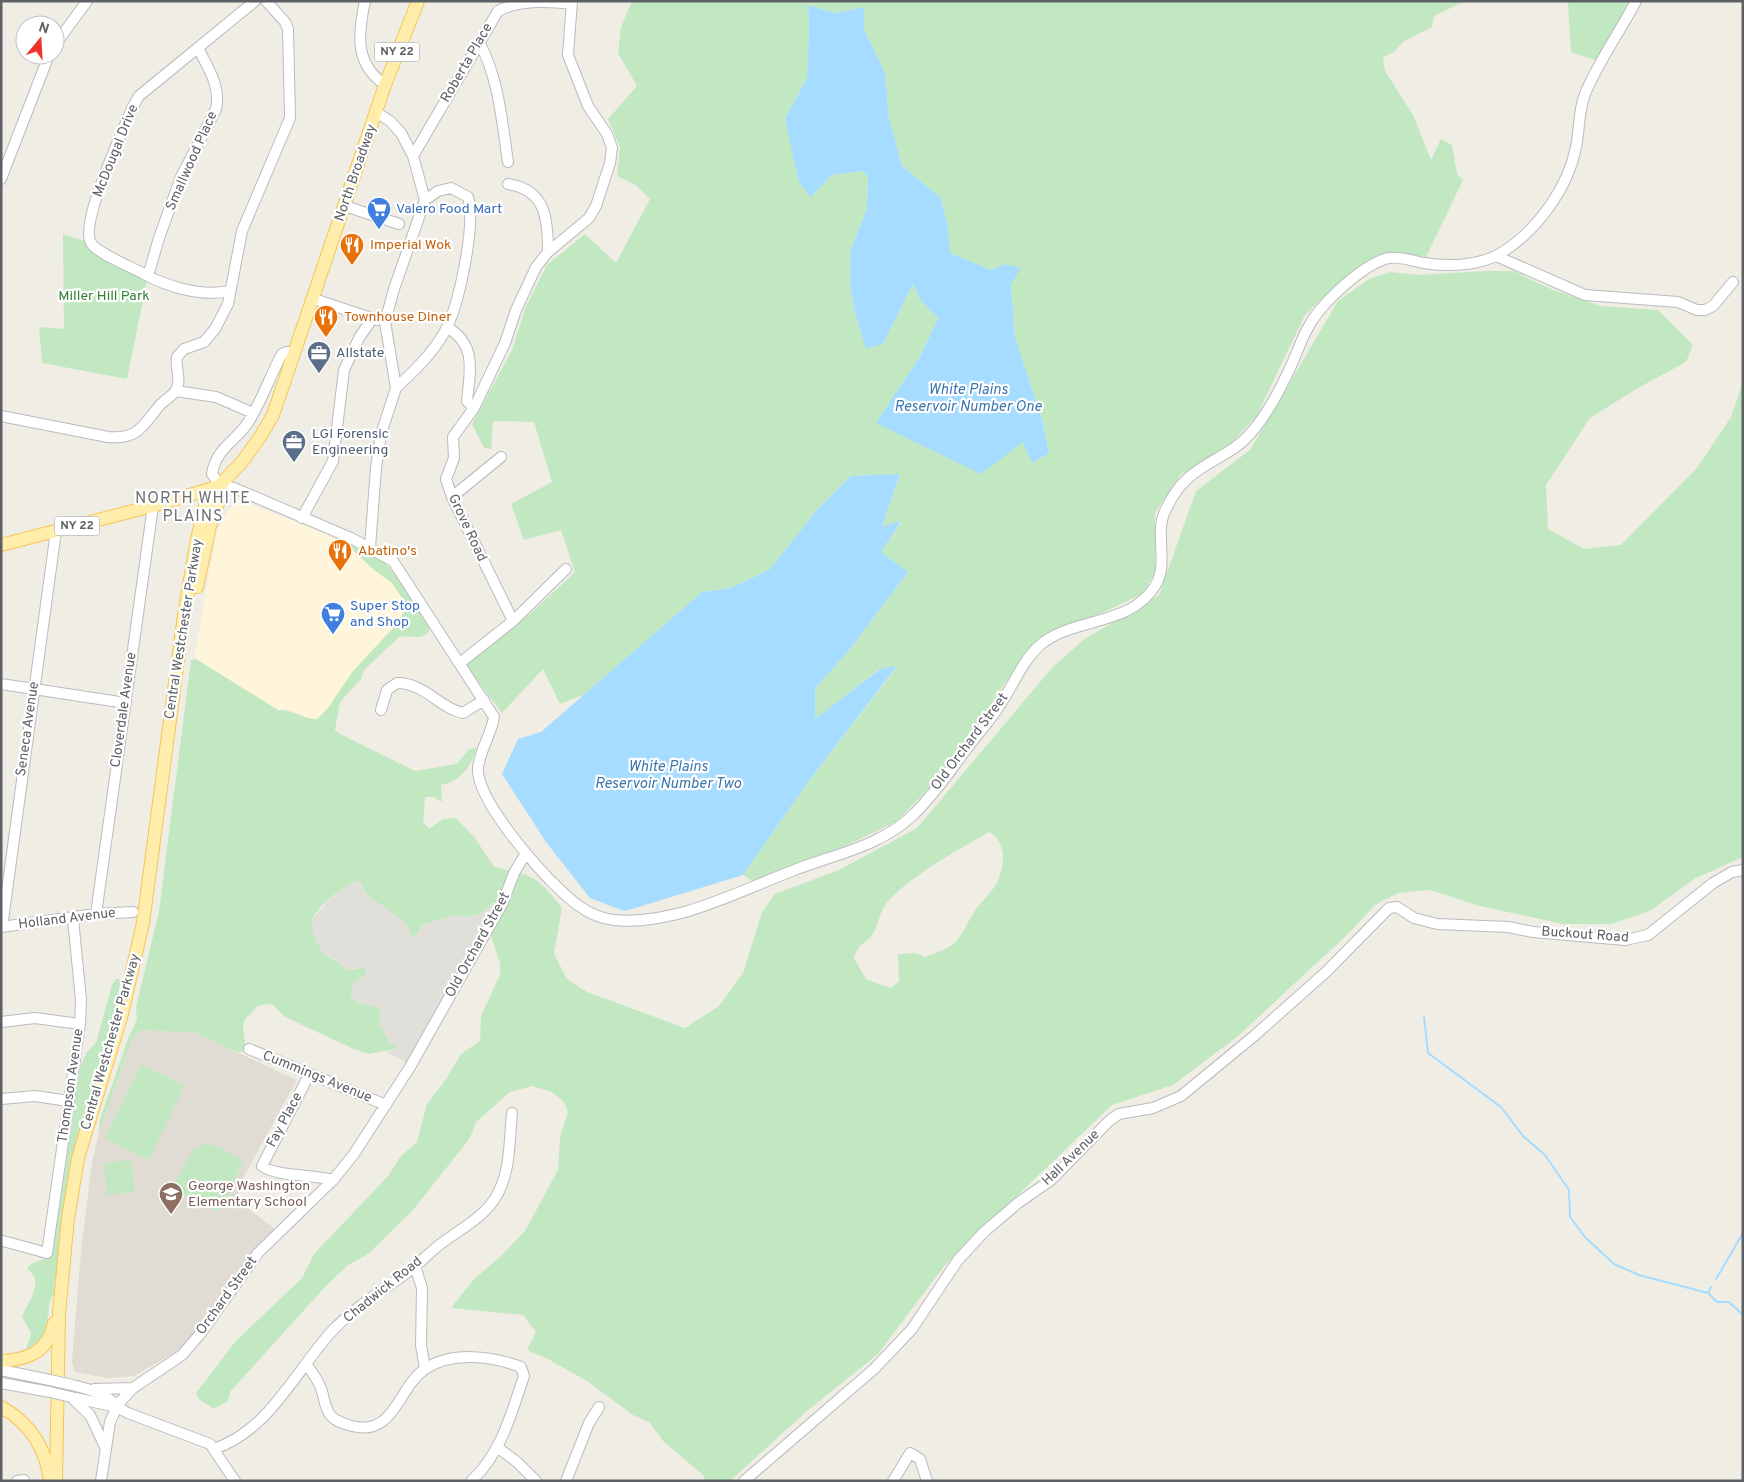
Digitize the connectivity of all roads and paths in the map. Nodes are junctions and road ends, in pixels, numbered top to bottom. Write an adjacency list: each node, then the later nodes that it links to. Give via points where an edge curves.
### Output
1 (87, 1): 8 (street)
2 (255, 1): 10 (street, McDougal Drive)
3 (266, 1): 25 (street, via 288,29 290,118 242,230)
4 (365, 1): 12 (street, via 360,22 360,46 367,66)
5 (418, 1): 12 (main road, North Broadway / NY 22)
6 (1636, 1): 22 (street, Old Orchard Street, via 1586,91 1574,154 1560,189 1538,221)
7 (572, 3): 9 (street, Roberta Place, via 507,4 494,16); 21 (street, Grove Road, via 568,46 572,68 588,106 604,128 612,148 589,218)
8 (65, 31)
9 (480, 44): 14 (street, Roberta Place); 15 (street, via 498,98)
10 (198, 48): 23 (street, Smallwood Place, via 212,76 218,100 182,177); 23 (street, McDougal Drive, via 139,96 91,214 91,242)
11 (45, 65): 16 (street)
12 (385, 85): 13 (main road, North Broadway / NY 22)
13 (377, 113): 14 (street, via 397,128); 19 (main road, North Broadway / NY 22)
14 (413, 156): 18 (street)
15 (508, 162)
16 (1, 179)
17 (508, 184): 21 (street, via 523,187 540,202 547,222)
18 (425, 200): 27 (street, via 394,289); 28 (street, via 438,191 451,188 468,197 470,207 463,276)
19 (345, 206): 20 (street); 26 (main road, North Broadway / NY 22)
20 (399, 224)
21 (548, 252): 32 (street, Grove Road, via 527,285 505,344)
22 (1496, 256): 24 (street, via 1585,296 1678,302 1697,310 1713,306); 51 (street, Old Orchard Street, via 1484,261 1448,265 1397,257 1386,259 1368,268 1324,305 1306,328 1289,370 1250,434 1238,447 1193,474 1178,489 1162,518 1162,567 1150,593 1121,612 1061,632 1041,644 1026,660 993,716 941,784 899,826 855,849 710,902 669,915 628,920 602,918 585,910 552,882)
23 (148, 276): 25 (street, via 173,286 203,292)
24 (1733, 282)
25 (229, 290): 31 (street, via 224,312 209,337 199,346 184,349 177,357 179,383)
26 (314, 299): 27 (street); 29 (main road, North Broadway / NY 22)
27 (379, 320): 30 (street); 39 (street, via 358,338 344,370 333,461)
28 (446, 327): 30 (street, via 428,357); 32 (street, via 458,334 467,347 471,369 468,400)
29 (295, 353): 33 (street, via 282,354); 36 (main road, North Broadway / NY 22, via 268,425)
30 (396, 388): 42 (street, via 381,434)
31 (176, 391): 33 (street, via 216,397); 34 (street, via 140,430 122,437)
32 (474, 408): 37 (street, Grove Road, via 453,437 454,458 446,479)
33 (254, 413): 36 (street, via 227,443 214,466 212,474)
34 (1, 416)
35 (501, 457): 37 (street)
36 (221, 486): 38 (main road, NY 22); 39 (street, via 234,488); 69 (main road, Central Westchester Parkway, via 205,505 196,544 143,923 122,1014 78,1158); 88 (main road, Central Westchester Parkway, via 189,633 148,939 132,1008 93,1134 77,1210 66,1334)
37 (452, 497): 44 (street, Grove Road)
38 (153, 506): 40 (main road, NY 22); 49 (street, Cloverdale Avenue)
39 (302, 518): 42 (street)
40 (56, 531): 41 (main road, NY 22); 47 (street, Seneca Avenue)
41 (1, 545)
42 (370, 547): 45 (street, via 393,561)
43 (566, 570): 44 (street)
44 (513, 621): 45 (street)
45 (460, 663): 48 (street)
46 (1, 684): 47 (street)
47 (34, 689): 49 (street); 57 (street, Seneca Avenue)
48 (484, 700): 50 (street, via 463,713 453,711 414,685 397,683 387,690); 51 (street, via 494,722 481,756 479,781 485,796)
49 (126, 702): 55 (street, Cloverdale Avenue)
50 (381, 710)
51 (526, 853): 64 (street, Old Orchard Street, via 503,902)
52 (1743, 870): 54 (street, Buckout Road, via 1732,872 1713,883 1640,938 1609,940 1508,926 1437,924 1422,921)
53 (133, 912): 55 (street, Holland Avenue)
54 (1408, 913): 94 (street, Hall Avenue, via 1397,906 1381,913 1326,972 1181,1096 1154,1108 1119,1114 1110,1120 1051,1180 984,1232 958,1260 912,1328 874,1369)
55 (96, 914): 56 (street, Holland Avenue)
56 (73, 919): 57 (street, Holland Avenue); 59 (street, Thompson Avenue)
57 (1, 927)
58 (1, 1022): 59 (street, via 35,1018)
59 (80, 1024): 63 (street, Thompson Avenue)
60 (248, 1049): 61 (street, Cummings Avenue)
61 (309, 1075): 64 (street, Cummings Avenue); 66 (street, Fay Place, via 262,1166)
62 (1, 1099): 63 (street, via 35,1096)
63 (68, 1101): 67 (street, Thompson Avenue, via 46,1253)
64 (386, 1105): 66 (street, Orchard Street)
65 (512, 1113): 68 (street, Chadwick Road, via 508,1162 504,1182 496,1197 484,1213)
66 (333, 1180): 75 (street, Orchard Street, via 258,1253 182,1355)
67 (3, 1241)
68 (415, 1266): 71 (street, Chadwick Road, via 333,1330); 72 (street, via 422,1288 421,1345)
69 (62, 1281): 70 (main road, via 52,1332 45,1345 27,1358); 87 (main road, Central Westchester Parkway)
70 (1, 1361)
71 (307, 1365): 72 (street, via 320,1385 327,1410 343,1424 361,1428 374,1426 388,1418); 83 (street, Chadwick Road, via 251,1429)
72 (426, 1369): 81 (street, via 437,1362 474,1357 492,1358 521,1367 524,1376)
73 (1, 1370): 76 (street, bridge)
74 (1, 1383): 77 (street, bridge)
75 (133, 1388): 76 (street); 79 (street, Orchard Street)
76 (91, 1389): 79 (street, via 108,1398)
77 (71, 1397): 79 (street); 82 (street, via 90,1415)
78 (1, 1407): 86 (main road, via 12,1413 37,1439 45,1455)
79 (116, 1407): 82 (street); 83 (street, via 205,1442)
80 (599, 1407): 93 (street, via 589,1423)
81 (497, 1447): 91 (street); 92 (street)
82 (106, 1449): 89 (street)
83 (214, 1449): 90 (street)
84 (24, 1480): 85 (street)
85 (17, 1481)
86 (50, 1481)
87 (56, 1481)
88 (63, 1481)
89 (101, 1481)
90 (234, 1481)
91 (471, 1481)
92 (536, 1481)
93 (566, 1481)
94 (744, 1481)
95 (893, 1481): 96 (street, via 907,1456 914,1454 920,1459)
96 (927, 1481)

